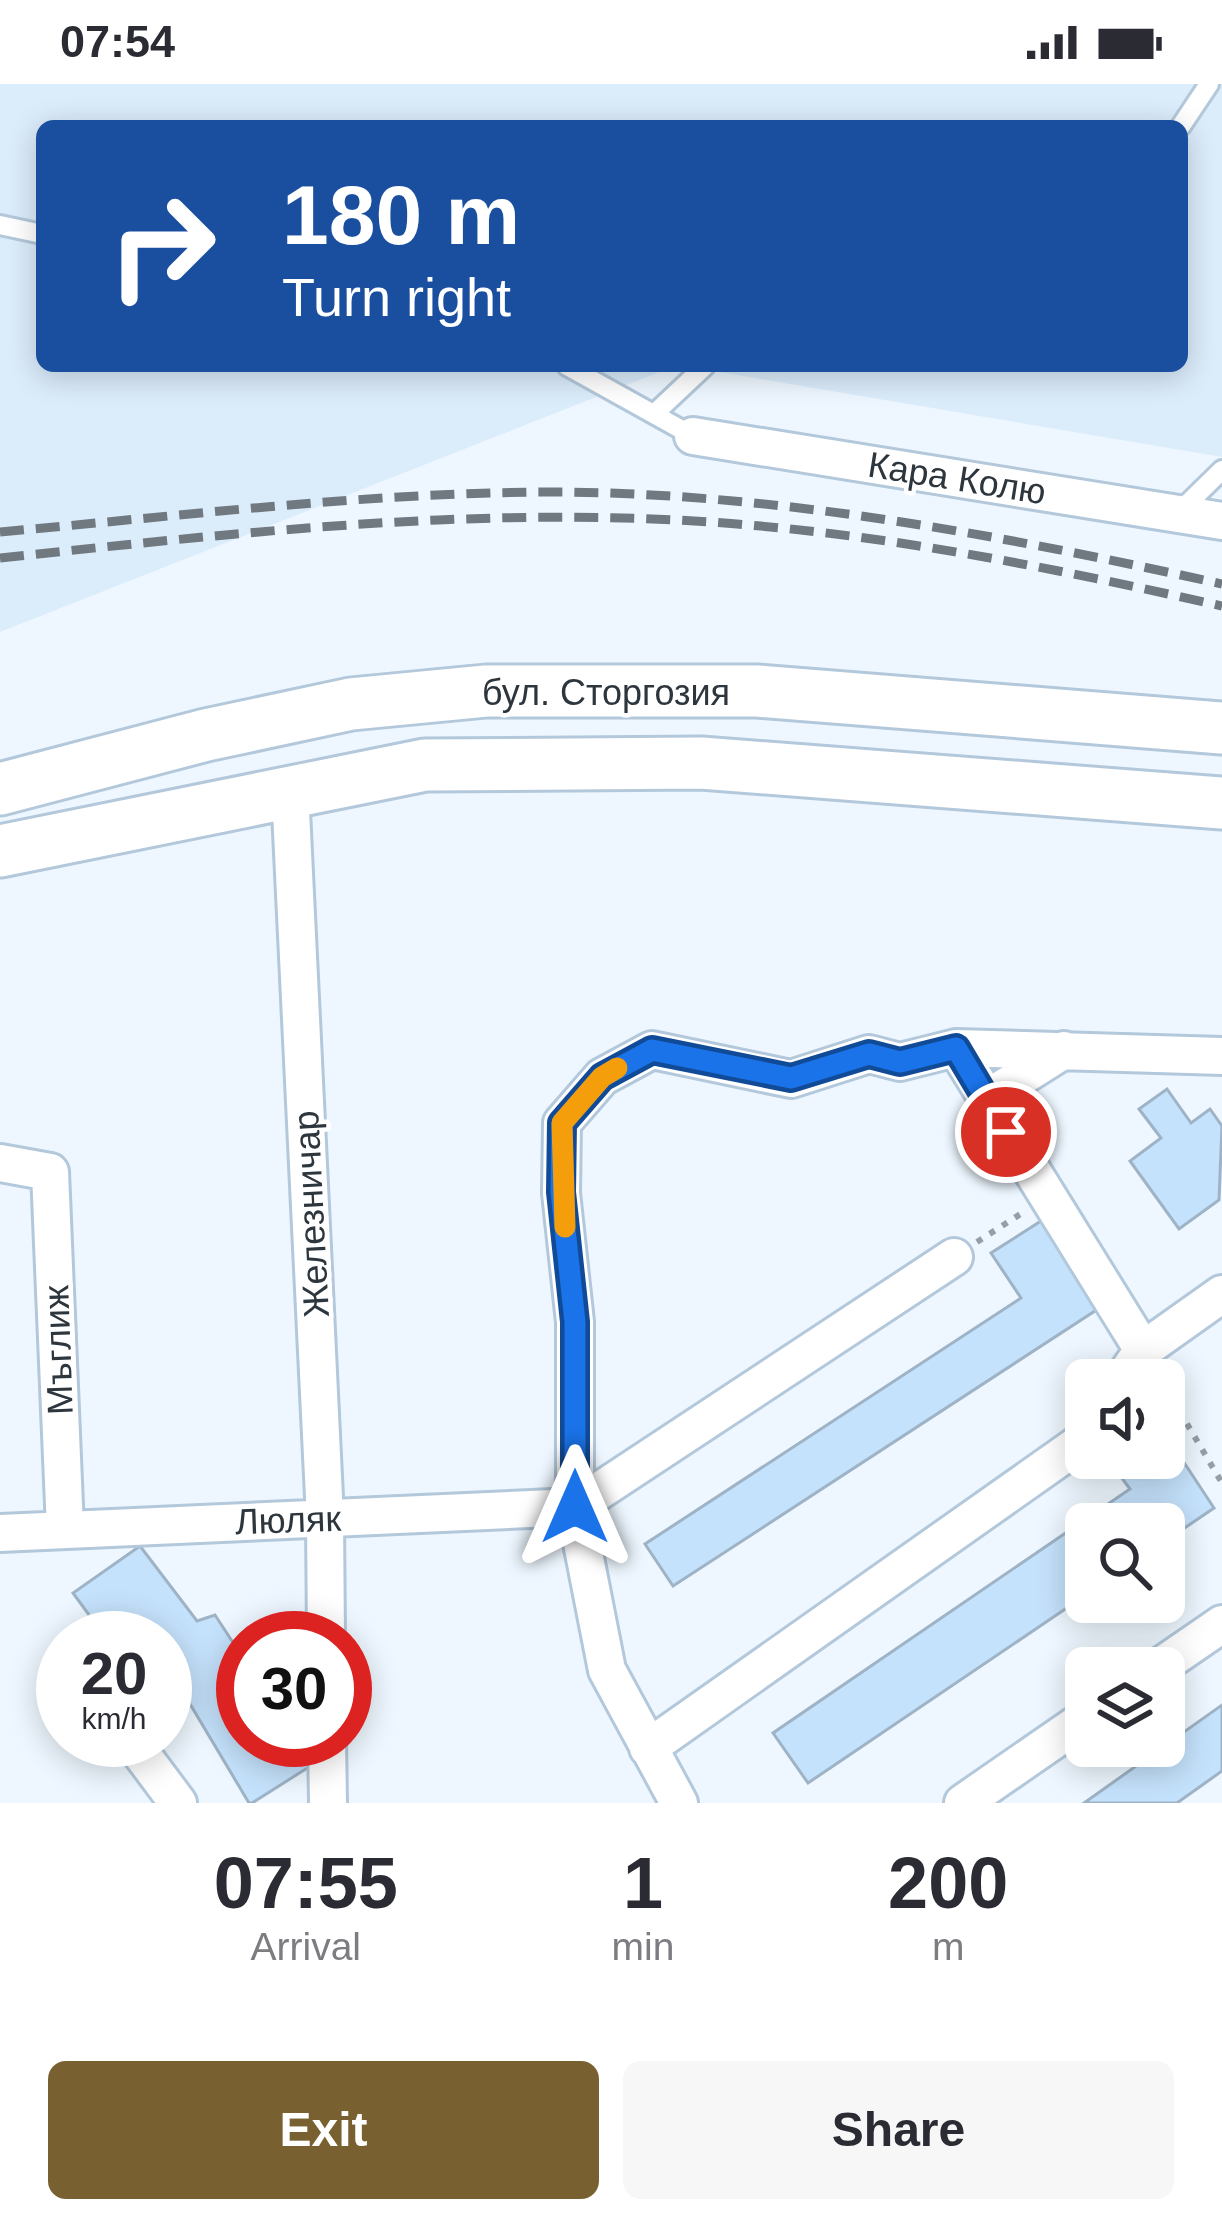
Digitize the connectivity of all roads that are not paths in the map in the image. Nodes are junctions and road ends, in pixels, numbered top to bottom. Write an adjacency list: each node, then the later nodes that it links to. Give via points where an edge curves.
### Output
1 (1209, 84): 2 (lane)
2 (1185, 120)
3 (0, 225): 4 (lane)
4 (36, 233)
5 (578, 372): 7 (lane)
6 (700, 372): 7 (lane)
7 (654, 414): 8 (lane)
8 (692, 436): 10 (street, Кара Колю)
9 (1222, 470): 10 (lane)
10 (1178, 513): 11 (street, Кара Колю)
11 (1222, 521)
12 (1222, 728): 13 (main road, бул. Сторгозия, via 757,691 486,691 352,704)
13 (0, 789)
14 (290, 790): 15 (main road, бул. Сторгозия, via 425,765 701,763); 16 (main road, бул. Сторгозия); 28 (street, Железничар)
15 (1222, 803)
16 (0, 851)
17 (956, 1048): 18 (street); 20 (street); 27 (street, via 900,1062 869,1054 791,1078 652,1050 602,1077 562,1123 575,1322)
18 (1064, 1050): 19 (street); 20 (street)
19 (1222, 1056)
20 (986, 1099): 24 (street)
21 (0, 1163): 29 (street, Мъглиж, via 50,1172)
22 (954, 1257): 27 (street)
23 (1222, 1294): 25 (street)
24 (1129, 1359)
25 (1140, 1359)
26 (1065, 1454): 35 (street)
27 (575, 1507): 28 (street, Люляк); 35 (street, via 607,1670)
28 (325, 1518): 29 (street, Люляк); 31 (street, Железничар)
29 (65, 1528): 30 (street, Люляк)
30 (0, 1533)
31 (326, 1611)
32 (1222, 1624): 33 (street)
33 (1185, 1649)
34 (1065, 1733): 41 (street)
35 (648, 1748): 40 (street)
36 (151, 1767): 38 (street)
37 (328, 1767): 39 (street)
38 (178, 1803)
39 (328, 1803)
40 (679, 1803)
41 (963, 1803)

